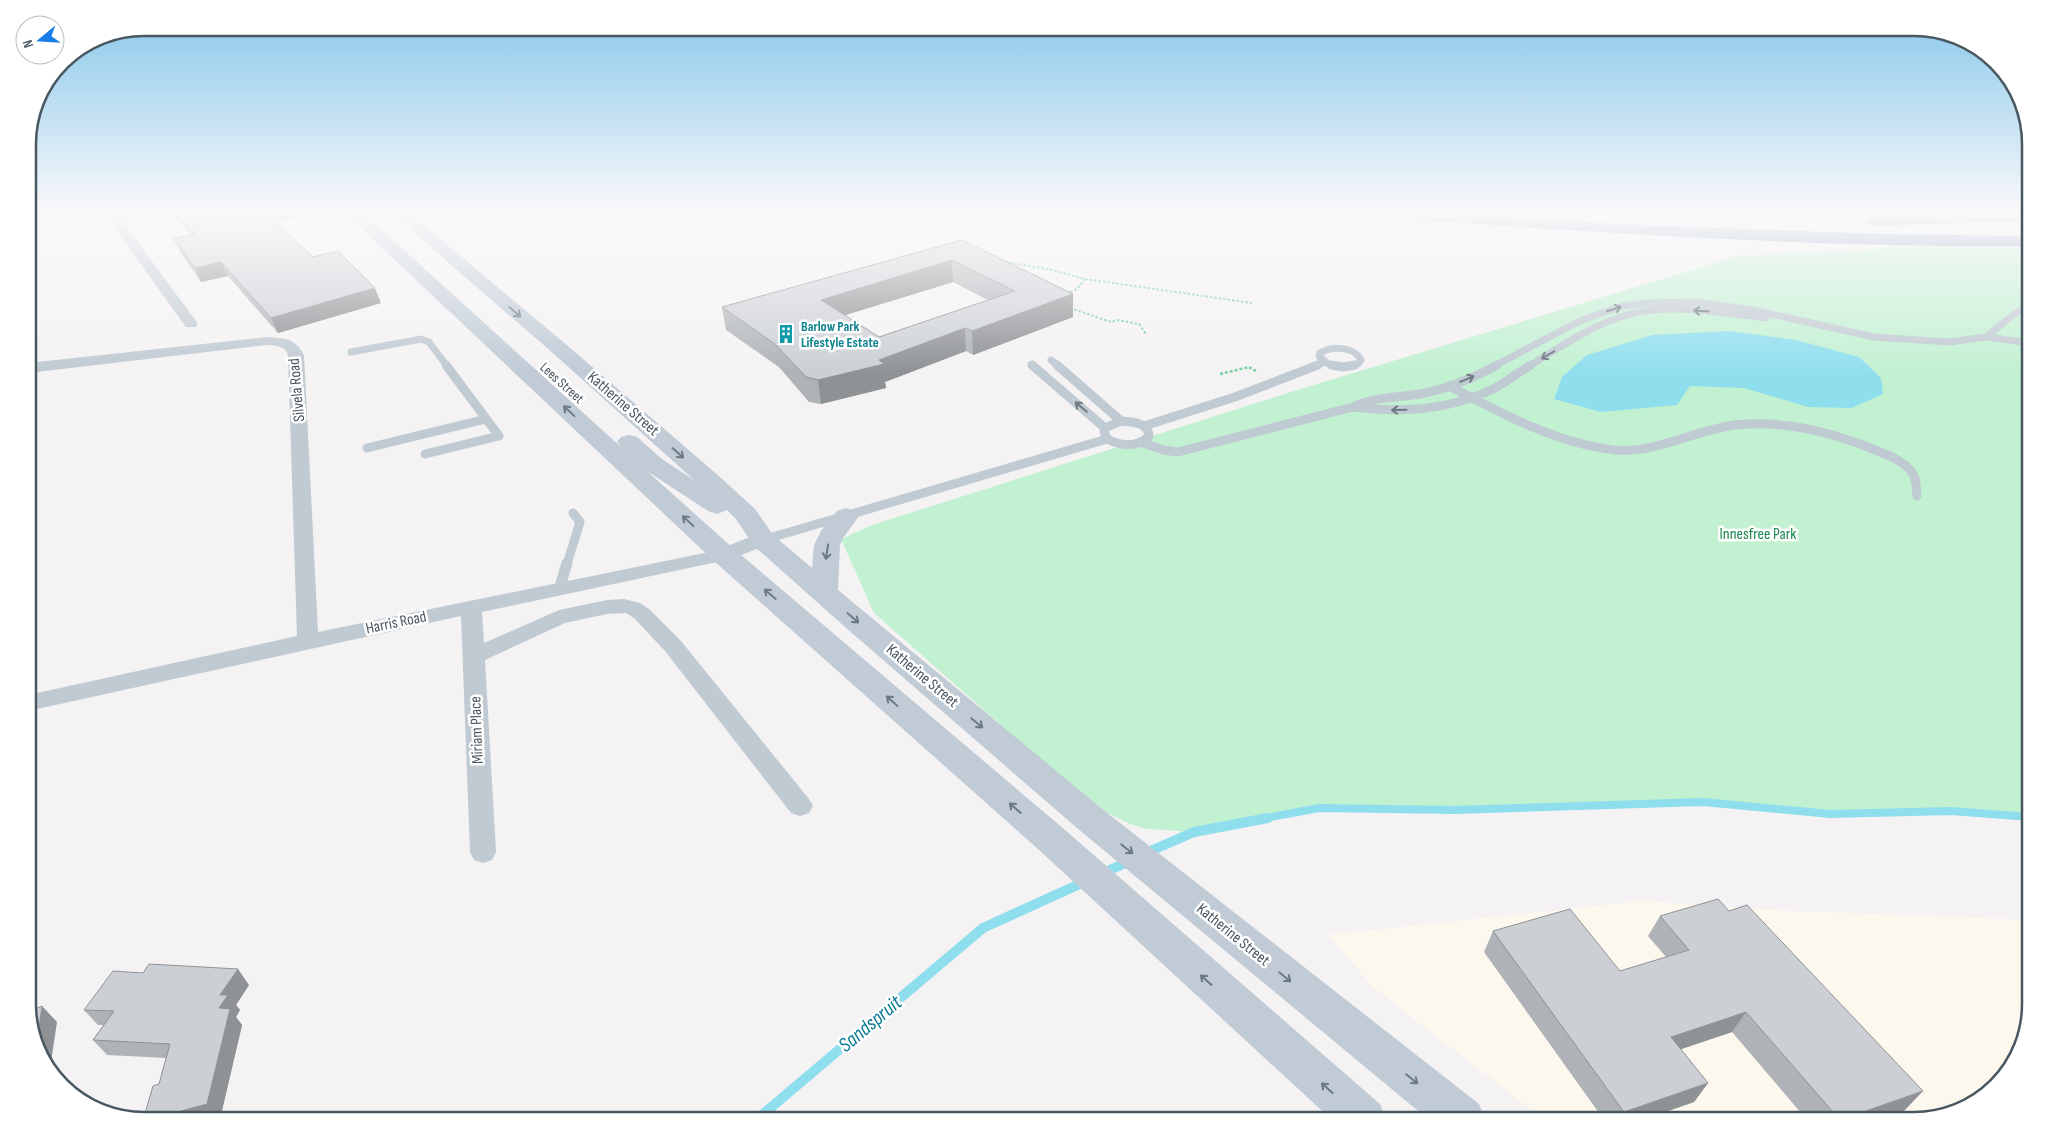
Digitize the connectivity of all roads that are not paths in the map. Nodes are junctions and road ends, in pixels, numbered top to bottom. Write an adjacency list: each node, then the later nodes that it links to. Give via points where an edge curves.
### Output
1 (150, 266): 7 (street)
2 (410, 266): 30 (main road, one-way to 2)
3 (432, 266): 29 (main road, Lees Street, via 653,464)
4 (461, 266): 29 (main road, Katherine Street, one-way to 29, via 711,482 746,514)
5 (2022, 309): 8 (lane)
6 (1801, 322): 8 (lane, via 1874,337 1908,340 1949,342); 15 (lane, one-way to 6, via 1489,369 1582,320 1623,306 1696,302 1753,310); 16 (lane, one-way to 16, via 1679,310 1628,314 1567,344 1493,389)
7 (191, 324)
8 (1986, 337): 9 (lane)
9 (2022, 342)
10 (351, 352): 18 (lane, via 421,339 429,342)
11 (1051, 360): 19 (lane)
12 (1324, 362): 12 (lane, via 1320,353 1332,348 1352,351 1361,360 1356,365 1343,367); 20 (lane, via 1231,400)
13 (1032, 365): 21 (lane, one-way to 13)
14 (36, 367): 34 (street, Silvela Road, via 267,341 292,347 296,355 300,397)
15 (1449, 386): 16 (lane); 17 (lane, via 1425,393 1368,400)
16 (1470, 397): 17 (lane, one-way to 17, via 1412,410 1378,411); 26 (lane, via 1544,431 1575,442 1616,450 1642,450 1718,429 1754,425 1827,432 1880,452 1901,464 1916,479)
17 (1353, 406): 23 (lane, via 1178,452)
18 (486, 419): 24 (lane); 25 (lane, via 499,436)
19 (1122, 421): 20 (lane); 21 (lane)
20 (1144, 426): 23 (lane, via 1149,436)
21 (1105, 428): 22 (lane)
22 (1107, 439): 23 (lane, via 1127,445); 28 (lane)
23 (1141, 442)
24 (367, 448)
25 (425, 454)
26 (1917, 496)
27 (573, 513): 31 (lane, via 580,522)
28 (846, 516): 29 (lane); 32 (main road, one-way to 32, via 827,545)
29 (763, 540): 30 (street, Harris Road); 32 (main road, Katherine Street)
30 (724, 554): 31 (street, Harris Road); 39 (main road, one-way to 30, via 1052,840)
31 (559, 590): 33 (street, Harris Road)
32 (824, 593): 40 (main road, Katherine Street, one-way to 40, via 1089,818)
33 (471, 607): 34 (street, Harris Road); 35 (street, Miriam Place)
34 (308, 641): 36 (street, Harris Road)
35 (474, 656): 37 (street, via 559,617 607,607 633,608 673,646); 38 (street, Miriam Place)
36 (36, 700)
37 (800, 806)
38 (483, 852)
39 (1355, 1112)
40 (1453, 1112)

